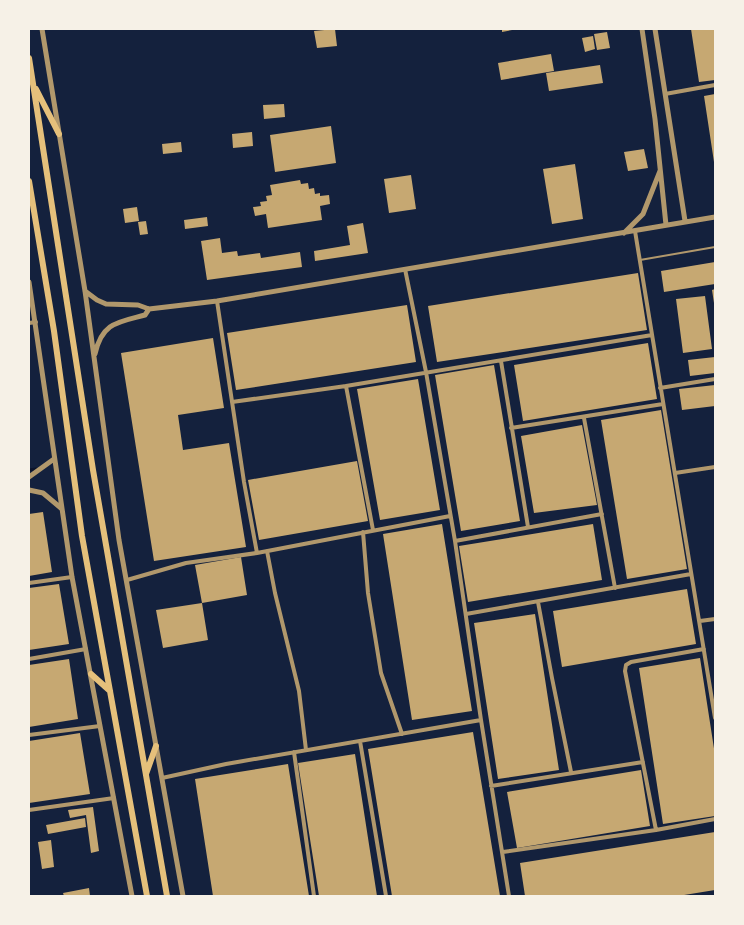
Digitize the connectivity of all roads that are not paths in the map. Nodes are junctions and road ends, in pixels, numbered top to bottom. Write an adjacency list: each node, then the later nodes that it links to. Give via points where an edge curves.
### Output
1 (42, 29): 8 (street)
2 (642, 29): 9 (street)
3 (655, 29): 7 (street)
4 (29, 58): 5 (highway)
5 (33, 83): 8 (highway); 75 (highway, via 93,470)
6 (715, 85): 7 (street)
7 (665, 94): 12 (street)
8 (59, 134): 20 (street)
9 (661, 170): 13 (street); 15 (street, via 643,214)
10 (29, 181): 63 (highway, via 54,331 82,536)
11 (715, 217): 12 (street)
12 (685, 221): 13 (street)
13 (666, 225): 14 (street)
14 (635, 231): 15 (street); 17 (street)
15 (624, 233): 18 (street)
16 (715, 247): 17 (lane)
17 (640, 260): 25 (street)
18 (405, 269): 21 (street); 28 (street)
19 (29, 282): 23 (street)
20 (85, 291): 22 (street, via 106,304 138,305); 26 (street)
21 (216, 302): 22 (street); 32 (street)
22 (149, 309): 26 (street, via 146,316 122,320 107,330 97,346)
23 (36, 322): 24 (street); 36 (street)
24 (29, 323)
25 (652, 335): 27 (street); 31 (street)
26 (94, 359): 52 (street, via 119,540)
27 (501, 361): 28 (street); 35 (street)
28 (426, 372): 30 (street); 43 (street)
29 (715, 378): 31 (street)
30 (346, 386): 32 (street); 45 (street)
31 (660, 388): 33 (street)
32 (232, 402): 49 (street)
33 (663, 404): 34 (street); 38 (street)
34 (584, 418): 35 (street); 42 (street)
35 (511, 428): 44 (street)
36 (54, 459): 39 (street); 41 (street)
37 (715, 467): 38 (street)
38 (675, 473): 50 (street)
39 (29, 477)
40 (29, 490): 41 (street, via 42,493)
41 (62, 509): 51 (street)
42 (602, 514): 44 (street); 54 (street)
43 (450, 516): 45 (street); 47 (street)
44 (528, 527): 47 (street)
45 (373, 530): 46 (street)
46 (363, 532): 48 (street); 67 (street, via 368,593 382,673)
47 (454, 541): 56 (street)
48 (267, 551): 49 (street); 71 (street, via 299,691)
49 (257, 552): 52 (street, via 186,563)
50 (691, 574): 54 (street); 58 (street)
51 (72, 577): 53 (street); 59 (street)
52 (127, 580): 70 (street)
53 (29, 584)
54 (615, 588): 55 (street)
55 (538, 602): 56 (street); 74 (street)
56 (466, 614): 65 (street)
57 (715, 619): 58 (street)
58 (700, 621): 60 (street)
59 (86, 649): 61 (street); 62 (street)
60 (704, 649): 64 (street); 73 (street, via 626,665 624,671)
61 (29, 659)
62 (91, 674): 63 (highway); 66 (street)
63 (110, 691): 84 (highway)
64 (715, 718)
65 (481, 720): 67 (street); 77 (street)
66 (100, 726): 68 (street); 78 (street)
67 (402, 734): 69 (street)
68 (29, 735)
69 (360, 741): 71 (street); 88 (street)
70 (156, 746): 75 (highway); 76 (street)
71 (306, 750): 72 (street)
72 (294, 752): 76 (street); 87 (street)
73 (644, 762): 74 (street); 81 (street)
74 (572, 772): 77 (street)
75 (145, 776): 85 (highway)
76 (162, 778): 86 (street)
77 (491, 786): 82 (street)
78 (114, 798): 79 (street); 83 (street)
79 (29, 810)
80 (715, 819): 81 (street)
81 (656, 830): 82 (street)
82 (503, 852): 89 (street)
83 (132, 896)
84 (147, 896)
85 (167, 896)
86 (183, 896)
87 (314, 896)
88 (386, 896)
89 (509, 896)

